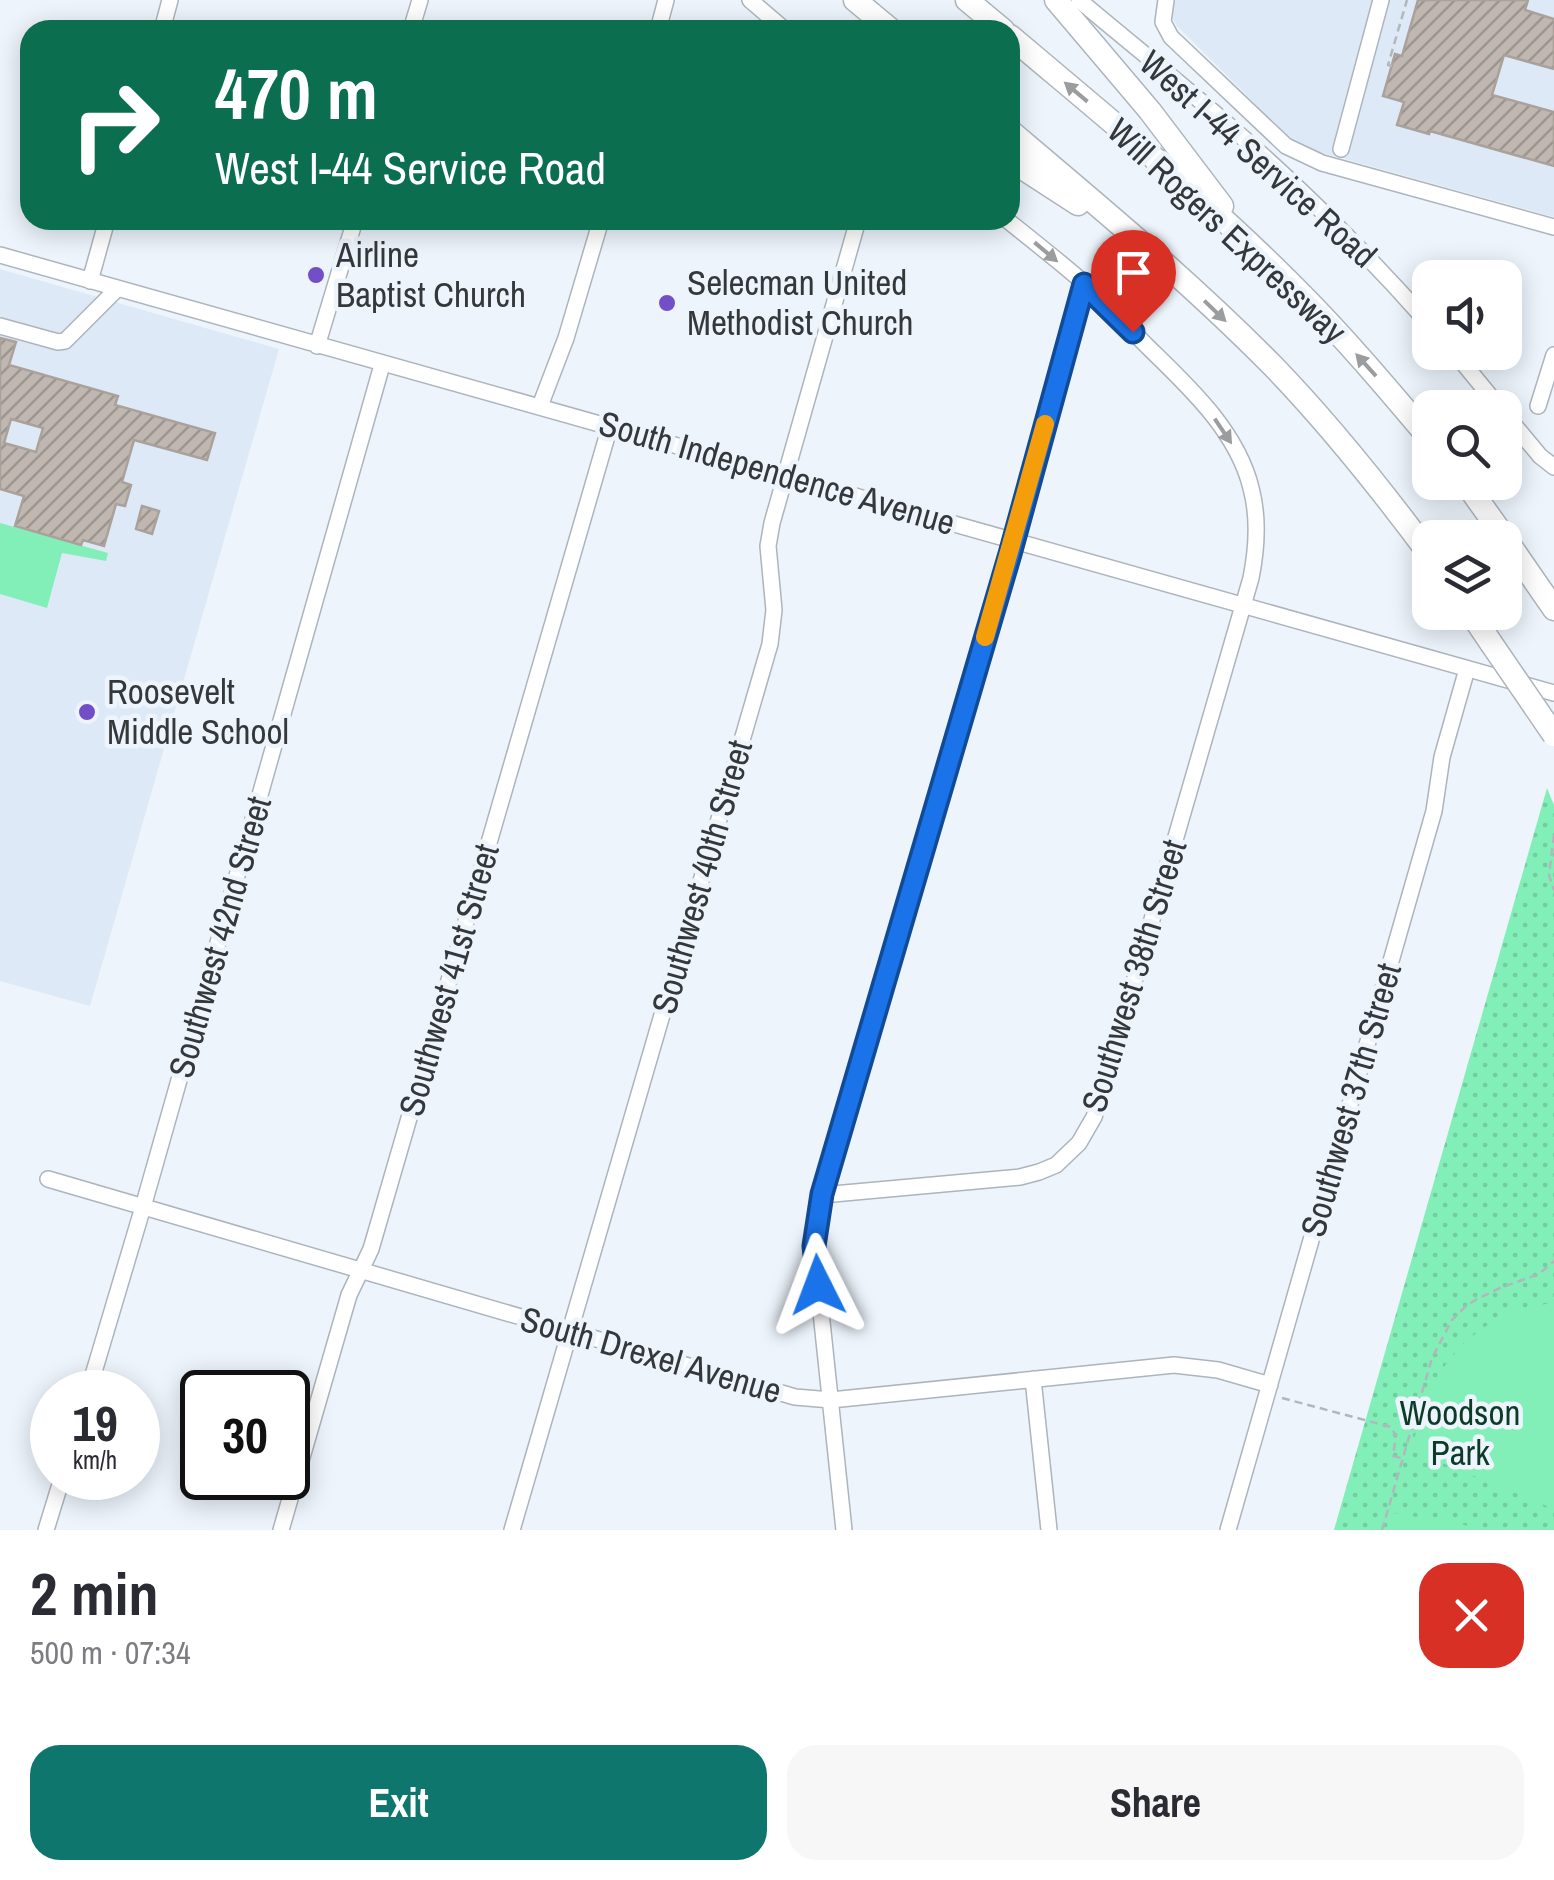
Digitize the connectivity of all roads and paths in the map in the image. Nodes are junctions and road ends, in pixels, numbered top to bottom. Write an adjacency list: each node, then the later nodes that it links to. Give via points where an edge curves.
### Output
1 (855, 0): 10 (highway)
2 (967, 0): 11 (highway)
3 (1056, 0): 23 (highway)
4 (1079, 0): 29 (street, West I-44 Service Road, via 1234,129)
5 (1381, 0): 15 (street)
6 (1407, 0): 13 (path)
7 (749, 1): 9 (street)
8 (1165, 2): 17 (street, via 1163,22 1172,37 1286,146 1322,163)
9 (773, 20)
10 (879, 20)
11 (991, 20)
12 (1020, 45): 23 (highway, Will Rogers Expressway, one-way to 12)
13 (1392, 66)
14 (1020, 139): 24 (highway, Will Rogers Expressway)
15 (1341, 149)
16 (1020, 166): 24 (highway)
17 (1554, 228)
18 (105, 230): 26 (street)
19 (351, 230): 31 (street)
20 (598, 230): 36 (street)
21 (855, 230): 42 (street, Southwest 40th Street)
22 (1019, 230): 27 (street, one-way to 27)
23 (1254, 248): 38 (highway, Will Rogers Expressway, one-way to 23)
24 (1153, 252): 43 (highway, Will Rogers Expressway, one-way to 43, via 1273,367)
25 (0, 256): 26 (street, South Independence Avenue)
26 (90, 281): 28 (street, South Independence Avenue)
27 (1084, 284): 44 (street); 46 (street, one-way to 46, via 1182,380 1232,443 1251,485 1257,527)
28 (117, 289): 30 (street, via 65,341); 31 (street, South Independence Avenue)
29 (1412, 306)
30 (0, 326)
31 (317, 346): 33 (street, South Independence Avenue)
32 (1554, 355): 37 (street)
33 (382, 365): 36 (street, South Independence Avenue); 56 (street, Southwest 42nd Street)
34 (1469, 370): 35 (street)
35 (1485, 390)
36 (540, 406): 39 (street, South Independence Avenue)
37 (1538, 406)
38 (1412, 417)
39 (610, 426): 42 (street, South Independence Avenue); 58 (street, Southwest 41st Street)
40 (1522, 434): 41 (street)
41 (1554, 467)
42 (785, 476): 44 (street, South Independence Avenue); 59 (street, Southwest 40th Street, via 768,546 774,610 766,657)
43 (1412, 531)
44 (1014, 540): 46 (street, South Independence Avenue); 55 (street)
45 (1522, 562): 47 (highway)
46 (1242, 606): 49 (street, South Independence Avenue); 55 (street, Southwest 38th Street, via 1102,1092 1079,1143 1056,1165 1020,1177)
47 (1554, 608)
48 (1482, 630): 51 (highway, bridge)
49 (1467, 669): 50 (street, South Independence Avenue); 62 (street, Southwest 37th Street, via 1434,811)
50 (1554, 693)
51 (1554, 735)
52 (1554, 834): 53 (path, via 1548,875)
53 (1554, 890)
54 (48, 1179): 56 (street, South Drexel Avenue)
55 (822, 1194): 63 (street, via 814,1246)
56 (144, 1207): 58 (street, South Drexel Avenue); 60 (street, Southwest 42nd Street)
57 (1554, 1260): 64 (path, via 1538,1274 1477,1299 1452,1320 1432,1358)
58 (360, 1271): 59 (street, South Drexel Avenue); 67 (street, Southwest 41st Street)
59 (570, 1333): 63 (street, South Drexel Avenue, via 784,1395); 68 (street, Southwest 40th Street)
60 (95, 1370)
61 (1033, 1379): 62 (street, South Drexel Avenue, via 1174,1365 1218,1370); 63 (street, South Drexel Avenue); 70 (street)
62 (1269, 1389): 64 (path, via 1390,1427 1396,1436 1393,1456); 71 (street, Southwest 37th Street)
63 (831, 1400): 69 (street)
64 (1402, 1459): 72 (path)
65 (55, 1500): 66 (street)
66 (46, 1530)
67 (281, 1530)
68 (514, 1530)
69 (844, 1530)
70 (1049, 1530)
71 (1228, 1530)
72 (1382, 1530)

